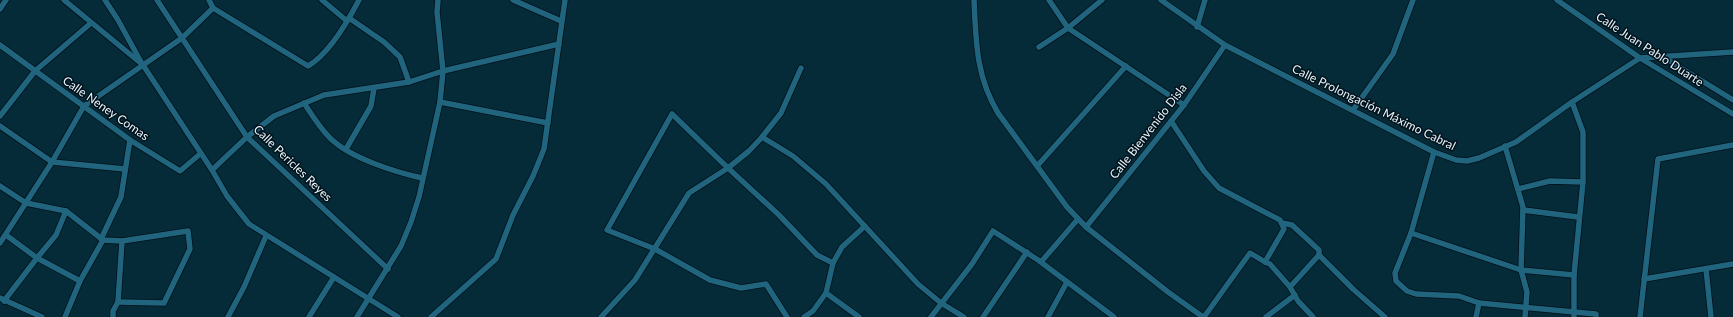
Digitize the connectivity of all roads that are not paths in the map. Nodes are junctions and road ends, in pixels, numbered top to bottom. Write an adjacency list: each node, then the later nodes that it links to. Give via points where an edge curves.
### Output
1 (6, 0): 19 (street)
2 (64, 0): 22 (street)
3 (105, 0): 33 (street)
4 (157, 0): 25 (street, Calle Pericles Reyes)
5 (209, 0): 18 (street)
6 (322, 0): 20 (street)
7 (359, 0): 20 (street)
8 (438, 0): 37 (street)
9 (513, 0): 21 (street)
10 (565, 0): 21 (street)
11 (974, 0): 61 (street, via 976,45 984,87 998,113)
12 (1049, 0): 24 (street)
13 (1102, 0): 24 (street)
14 (1161, 0): 23 (street, Calle Prolongación Máximo Cabral)
15 (1204, 0): 23 (street)
16 (1413, 0): 46 (street, via 1393,54)
17 (1556, 0): 32 (street, Calle Juan Pablo Duarte)
18 (213, 8): 20 (street, via 308,66 323,54); 25 (street)
19 (0, 9)
20 (348, 19): 38 (street, via 384,42 400,57)
21 (562, 21): 26 (street)
22 (91, 23): 33 (street); 36 (street)
23 (1197, 26): 28 (street, Calle Prolongación Máximo Cabral)
24 (1068, 28): 29 (street); 34 (street)
25 (182, 38): 33 (street); 52 (street, Calle Pericles Reyes)
26 (559, 44): 37 (street); 50 (street)
27 (0, 45): 36 (street, Calle Neney Comas)
28 (1225, 45): 44 (street, Calle Bienvenido Disla); 46 (street, Calle Prolongación Máximo Cabral)
29 (1039, 47)
30 (1733, 52): 31 (street)
31 (1662, 56): 32 (street); 40 (street)
32 (1640, 58): 42 (street, Calle Prolongación Máximo Cabral); 47 (street, Calle Juan Pablo Duarte)
33 (143, 65): 45 (street); 59 (street)
34 (1126, 66): 44 (street); 61 (street)
35 (801, 68): 53 (street, via 781,113)
36 (35, 71): 45 (street, Calle Neney Comas); 48 (street)
37 (443, 71): 38 (street); 41 (street)
38 (409, 82): 39 (street)
39 (374, 88): 43 (street, via 324,94); 57 (street, via 371,106)
40 (1733, 100)
41 (440, 102): 50 (street); 65 (street)
42 (1572, 102): 56 (street, Calle Prolongación Máximo Cabral, via 1516,142); 66 (street, via 1583,132)
43 (304, 103): 52 (street, via 274,116); 57 (street, via 326,134)
44 (1184, 105): 49 (street, Calle Bienvenido Disla)
45 (84, 106): 54 (street, Calle Neney Comas); 60 (street)
46 (1353, 110): 58 (street, Calle Prolongación Máximo Cabral)
47 (1733, 114)
48 (0, 116)
49 (1171, 121): 74 (street, via 1204,171 1219,188); 76 (street, Calle Bienvenido Disla)
50 (548, 123): 117 (street, via 544,149 513,215 496,259)
51 (0, 126): 60 (street)
52 (247, 137): 64 (street); 91 (street, Calle Pericles Reyes)
53 (762, 138): 62 (street); 75 (street, via 793,156 826,184)
54 (130, 140): 59 (street, Calle Neney Comas, via 180,171); 63 (street)
55 (1733, 145): 96 (street, via 1658,159)
56 (1505, 146): 58 (street, Calle Prolongación Máximo Cabral, via 1479,158 1467,160 1456,160); 68 (street)
57 (346, 149): 65 (street, via 400,173)
58 (1434, 152): 77 (street)
59 (200, 154): 64 (street)
60 (52, 162): 63 (street); 69 (street)
61 (1038, 165): 73 (street)
62 (728, 168): 83 (street, via 689,193); 83 (street, via 672,114 607,230); 89 (street, via 779,214 817,255)
63 (125, 169): 80 (street, via 121,197)
64 (212, 170): 79 (street, via 227,196 249,224)
65 (422, 178): 91 (street, via 412,222)
66 (1583, 182): 68 (street, via 1550,181); 72 (street)
67 (0, 186): 69 (street)
68 (1518, 189): 70 (street)
69 (26, 203): 71 (street); 78 (street)
70 (1523, 210): 72 (street); 93 (street)
71 (66, 211): 80 (street); 86 (street, via 56,235)
72 (1578, 216): 94 (street)
73 (1078, 219): 76 (street); 87 (street)
74 (1282, 223): 85 (street, via 1292,225 1319,250); 88 (street, via 1284,229)
75 (865, 226): 89 (street, via 842,247); 105 (street, via 918,284)
76 (1086, 227): 128 (street)
77 (1411, 232): 93 (street); 106 (street, via 1395,273 1396,281 1411,293 1459,296)
78 (6, 235): 82 (street); 86 (street)
79 (266, 236): 95 (street); 113 (street)
80 (102, 239): 81 (street); 97 (street)
81 (122, 241): 104 (street); 104 (street, via 188,231 190,249 164,303)
82 (0, 244)
83 (655, 249): 118 (street, via 635,280); 119 (street, via 710,280 741,288 766,284)
84 (1026, 252): 87 (street); 105 (street, via 993,231 972,264); 124 (street)
85 (1319, 255): 99 (street); 131 (street)
86 (37, 258): 97 (street); 103 (street)
87 (1041, 262): 98 (street)
88 (1265, 262): 99 (street, via 1270,264); 128 (street, via 1250,253)
89 (833, 263): 100 (street)
90 (1733, 264): 92 (street)
91 (388, 269): 102 (street)
92 (1706, 269): 96 (street); 136 (street)
93 (1521, 270): 94 (street); 107 (street, via 1527,292)
94 (1574, 275): 109 (street)
95 (334, 277): 102 (street); 114 (street)
96 (1644, 279): 135 (street)
97 (80, 281): 111 (street)
98 (1067, 282): 108 (street); 125 (street)
99 (1290, 287): 101 (street)
100 (826, 292): 120 (street, via 813,311); 121 (street)
101 (1295, 295): 129 (street); 130 (street)
102 (369, 298): 115 (street); 116 (street)
103 (2, 300): 110 (street)
104 (118, 302): 112 (street)
105 (941, 303): 122 (street); 123 (street)
106 (1479, 303): 107 (street); 132 (street)
107 (1527, 308): 109 (street); 133 (street)
108 (1105, 311): 126 (street); 127 (street)
109 (1574, 315): 134 (street, via 1596,314)
110 (42, 317)
111 (65, 317)
112 (113, 317)
113 (228, 317)
114 (309, 317)
115 (357, 317)
116 (398, 317)
117 (431, 317)
118 (601, 317)
119 (786, 317)
120 (804, 317)
121 (859, 317)
122 (931, 317)
123 (964, 317)
124 (983, 317)
125 (1048, 317)
126 (1102, 317)
127 (1114, 317)
128 (1203, 317)
129 (1266, 317)
130 (1313, 317)
131 (1385, 317)
132 (1476, 317)
133 (1525, 317)
134 (1596, 317)
135 (1640, 317)
136 (1711, 317)

